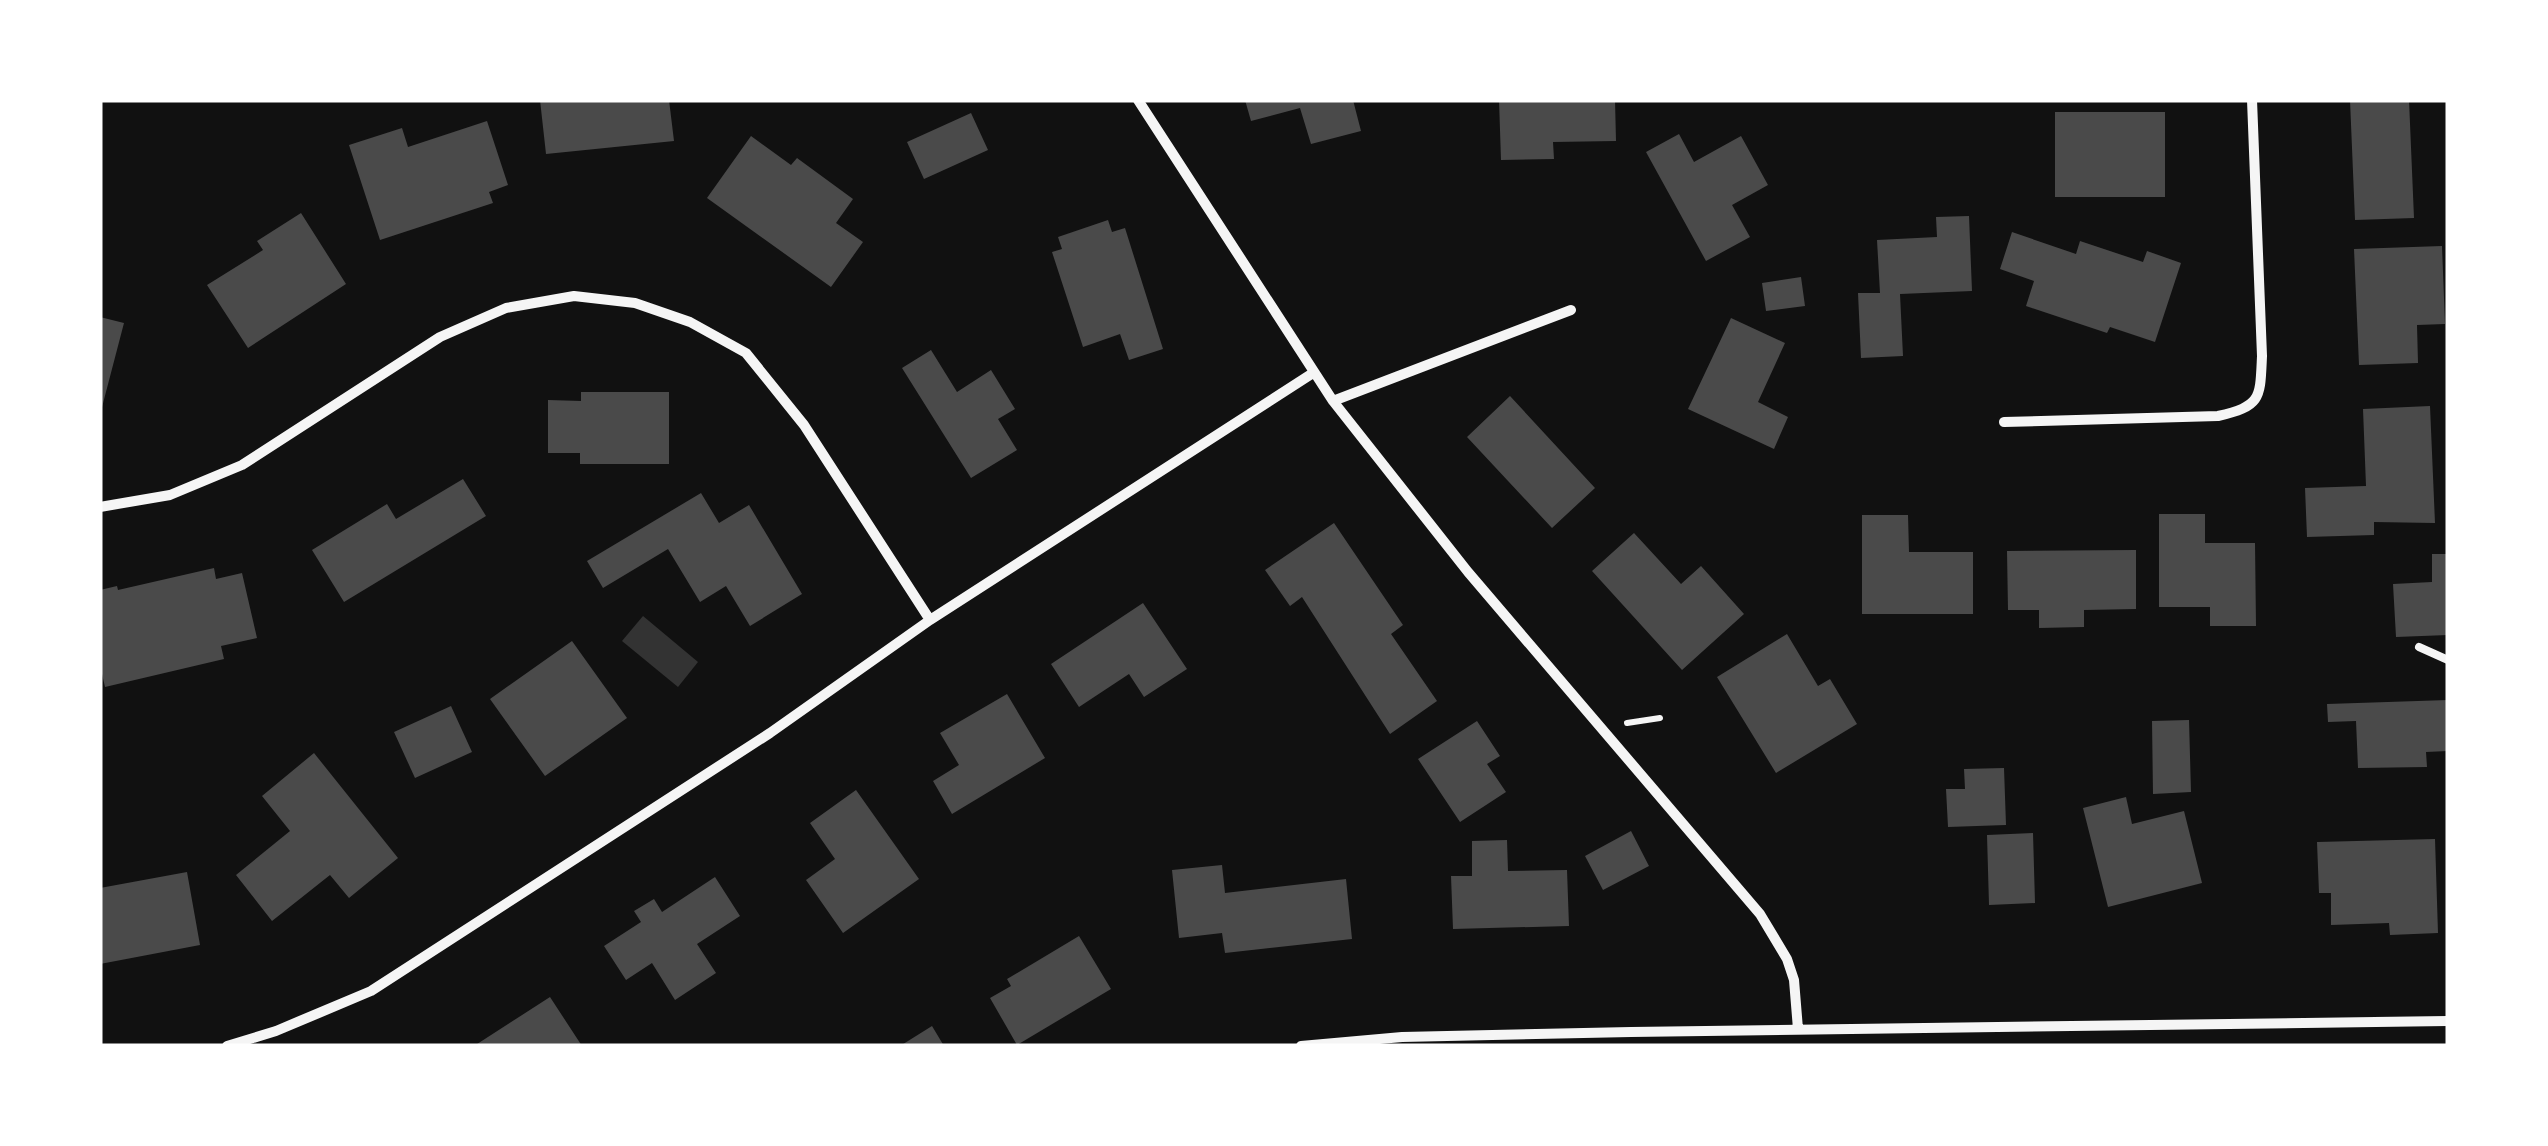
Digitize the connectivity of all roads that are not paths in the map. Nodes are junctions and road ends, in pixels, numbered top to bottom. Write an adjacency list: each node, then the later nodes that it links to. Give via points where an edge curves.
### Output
1 (1138, 100): 4 (street)
2 (2252, 100): 6 (street, via 2262,356 2254,404 2218,416)
3 (1571, 310): 5 (street)
4 (1313, 373): 5 (street); 8 (street)
5 (1334, 402): 12 (street, via 1468,572 1760,914 1794,980)
6 (2004, 422)
7 (100, 507): 8 (street, via 170,495 242,465 440,336 506,308 574,296 635,303 690,322 746,353 804,425)
8 (930, 620): 14 (street, via 770,733 371,991)
9 (2419, 647): 10 (lane)
10 (2448, 660)
11 (2448, 1021): 12 (street)
12 (1798, 1029): 13 (street)
13 (1631, 1032): 15 (street); 16 (street)
14 (228, 1046)
15 (1301, 1046)
16 (1630, 1046)

